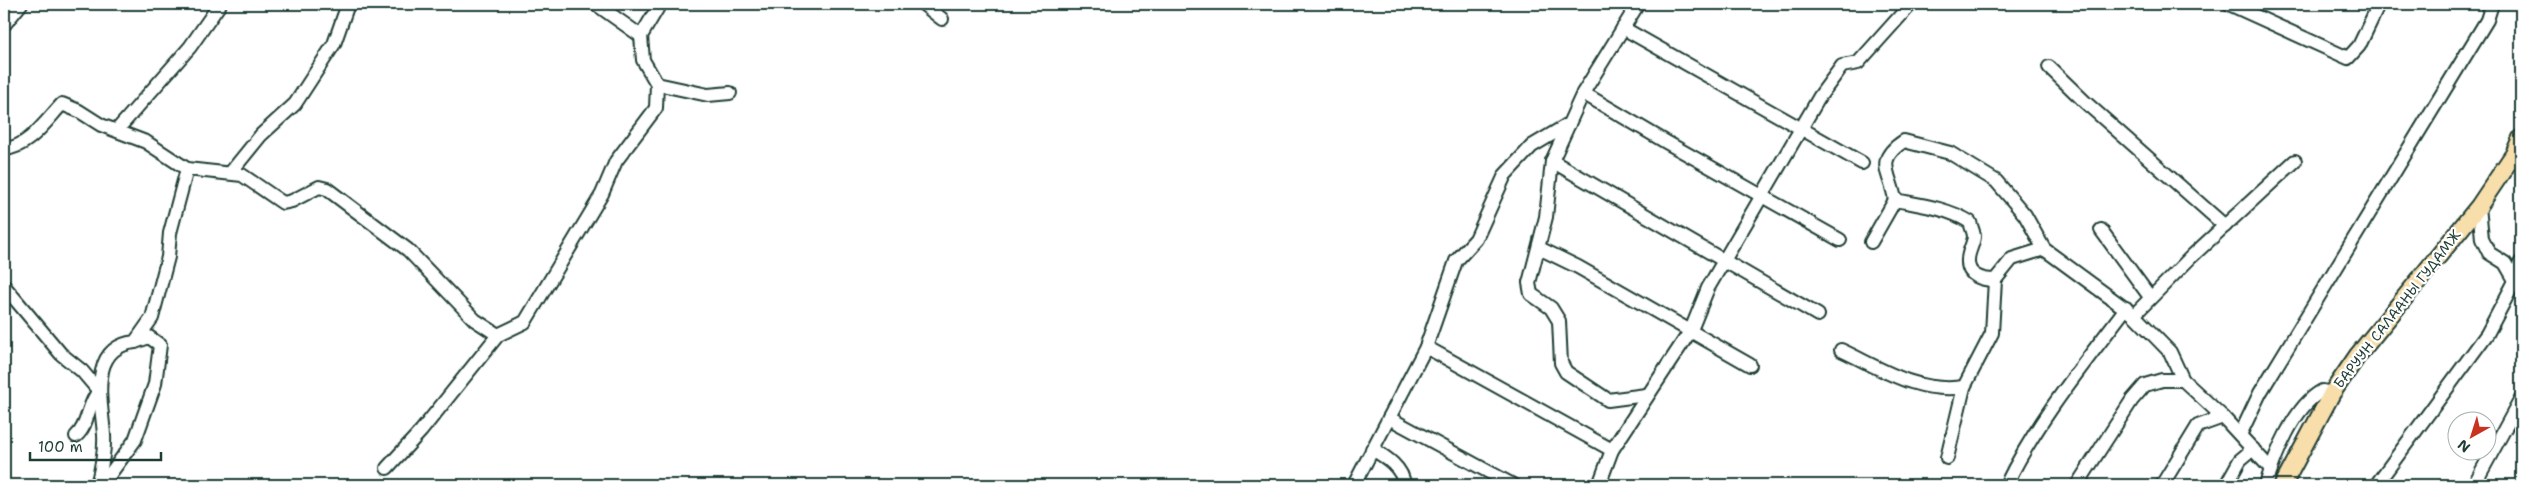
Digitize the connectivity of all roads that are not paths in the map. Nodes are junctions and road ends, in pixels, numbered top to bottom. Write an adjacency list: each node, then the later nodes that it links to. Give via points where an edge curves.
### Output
1 (21, 4): 15 (street)
2 (220, 4): 23 (street, via 190,47)
3 (348, 4): 31 (street, via 334,44 295,104 261,135)
4 (596, 4): 17 (street)
5 (660, 4): 17 (street)
6 (923, 4): 14 (street)
7 (1638, 4): 16 (street)
8 (1911, 4): 24 (street, via 1858,63 1842,66)
9 (2229, 4): 13 (street)
10 (2234, 4): 13 (street)
11 (2379, 4): 13 (street, via 2359,46 2344,63)
12 (2492, 4): 63 (street, via 2487,20 2260,393)
13 (2252, 16)
14 (942, 19)
15 (4, 25)
16 (1623, 28): 21 (street); 24 (street)
17 (641, 36): 19 (street, via 643,60)
18 (2049, 66): 35 (street)
19 (657, 84): 20 (street, via 708,95); 50 (street, via 656,108 616,161 602,194 525,322)
20 (730, 93)
21 (1583, 93): 22 (street); 32 (street)
22 (1569, 124): 28 (street); 52 (street, via 1532,146 1505,174 1476,239 1456,262)
23 (117, 130): 26 (street, via 62,104 35,133 15,148); 30 (street, via 146,142)
24 (1800, 130): 29 (street); 32 (street)
25 (2521, 138): 34 (main road, БАРУУН САЛААНЫ ГУДАМЖ)
26 (4, 149)
27 (2295, 160): 35 (street)
28 (1552, 161): 39 (street); 41 (street)
29 (1862, 163)
30 (187, 169): 31 (street); 51 (street, via 152,318)
31 (231, 172): 50 (street, via 242,175 283,203 319,187 327,189 408,250 475,320)
32 (1762, 196): 37 (street); 41 (street)
33 (1895, 200): 38 (street); 40 (street, via 1885,161 1892,149 1904,142 1950,153 1996,181 2025,215); 43 (street, via 1936,208 1970,222 1974,235 1967,259 1969,269 1985,280)
34 (2479, 206): 44 (street, via 2482,239 2488,253 2505,263); 58 (main road, БАРУУН САЛААНЫ ГУДАМЖ)
35 (2225, 226): 46 (street)
36 (2101, 230): 46 (street)
37 (1840, 240)
38 (1872, 242)
39 (1540, 248): 49 (street); 59 (street, via 1529,283 1531,294 1551,308 1559,321 1561,363 1566,372 1608,400)
40 (2044, 249): 43 (street, via 2012,259); 47 (street)
41 (1724, 261): 48 (street); 49 (street)
42 (2521, 262): 44 (street, via 2517,270)
43 (1996, 280): 56 (street, via 1992,333)
44 (2518, 283): 83 (street, via 2487,334)
45 (4, 286): 57 (street, via 61,354)
46 (2150, 297): 47 (street)
47 (2130, 311): 55 (street, via 2170,352); 77 (street, via 2068,385 2019,458)
48 (1818, 315)
49 (1690, 330): 54 (street); 59 (street)
50 (498, 335): 69 (street)
51 (135, 342): 57 (street, via 123,344 113,353 102,369); 72 (street, via 149,337 160,345 155,384 136,440)
52 (1426, 347): 62 (street); 67 (street)
53 (1841, 350): 56 (street, via 1913,384 1934,388)
54 (1750, 365)
55 (2182, 380): 61 (street); 78 (street, via 2162,380 2145,385)
56 (1964, 387): 68 (street)
57 (98, 391): 64 (street, via 81,432); 71 (street, via 104,437)
58 (2332, 393): 70 (street, via 2322,391 2306,405 2281,443); 82 (main road, БАРУУН САЛААНЫ ГУДАМЖ)
59 (1646, 395): 67 (street)
60 (2521, 399): 84 (street)
61 (2223, 417): 63 (street); 79 (street, via 2198,426)
62 (1389, 418): 65 (street); 75 (street)
63 (2240, 435): 66 (street)
64 (76, 436)
65 (1372, 448): 73 (street); 74 (street, via 1394,464)
66 (2253, 449): 70 (street); 80 (street, via 2240,460)
67 (1612, 450): 76 (street)
68 (1947, 458)
69 (387, 468)
70 (2271, 469): 81 (street)
71 (97, 485)
72 (102, 485)
73 (1354, 485)
74 (1404, 485)
75 (1512, 485)
76 (1599, 485)
77 (2006, 485)
78 (2077, 485)
79 (2162, 485)
80 (2226, 485)
81 (2266, 485)
82 (2283, 485)
83 (2376, 485)
84 (2474, 485)

